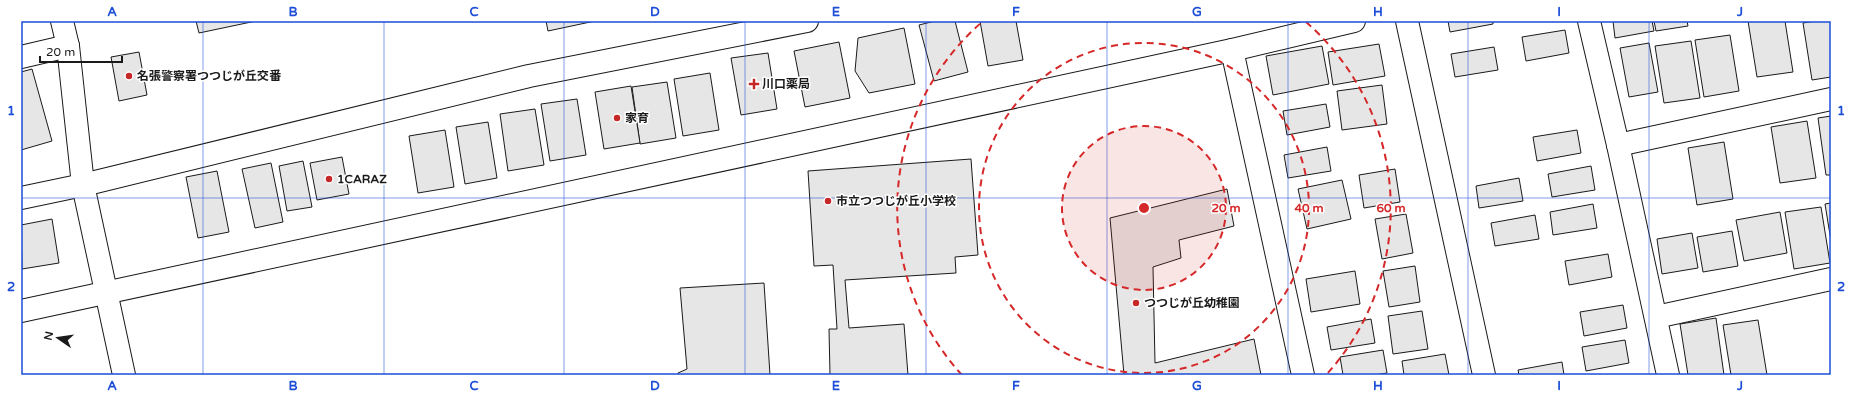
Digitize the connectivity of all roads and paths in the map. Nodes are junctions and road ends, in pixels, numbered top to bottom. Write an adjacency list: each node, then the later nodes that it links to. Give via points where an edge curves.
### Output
1 (62, 21): 6 (street)
2 (807, 21): 11 (street, via 529,76)
3 (1354, 21): 7 (street)
4 (1407, 21): 19 (street)
5 (1589, 21): 10 (street)
6 (68, 46): 8 (street); 11 (street)
7 (1232, 50): 14 (street); 18 (street)
8 (21, 57)
9 (1831, 99): 10 (street)
10 (1618, 145): 16 (street)
11 (83, 185): 12 (street); 14 (street)
12 (21, 198)
13 (1831, 280): 16 (street)
14 (106, 292): 15 (street); 17 (street)
15 (21, 311)
16 (1656, 317): 20 (street)
17 (124, 375)
18 (1303, 375)
19 (1484, 375)
20 (1668, 375)

